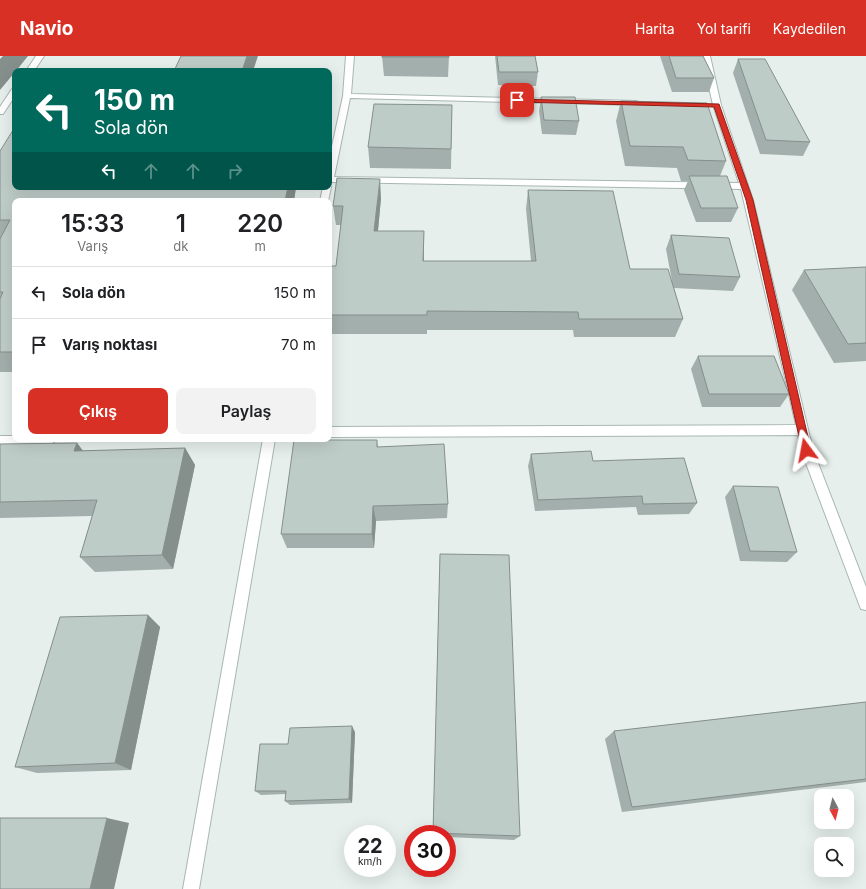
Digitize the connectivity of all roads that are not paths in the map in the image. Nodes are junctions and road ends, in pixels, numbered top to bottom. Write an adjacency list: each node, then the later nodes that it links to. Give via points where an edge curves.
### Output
1 (40, 56): 4 (street)
2 (350, 56): 6 (street)
3 (706, 56): 11 (street, via 713,105)
4 (32, 68)
5 (12, 95): 8 (street)
6 (347, 96): 7 (street); 9 (street)
7 (646, 103)
8 (0, 112)
9 (332, 165)
10 (332, 179): 11 (street)
11 (745, 186): 12 (street)
12 (802, 430): 13 (street); 17 (street, via 806,450)
13 (332, 432)
14 (0, 440): 15 (street)
15 (12, 440)
16 (268, 442): 18 (street)
17 (866, 604)
18 (191, 889)

